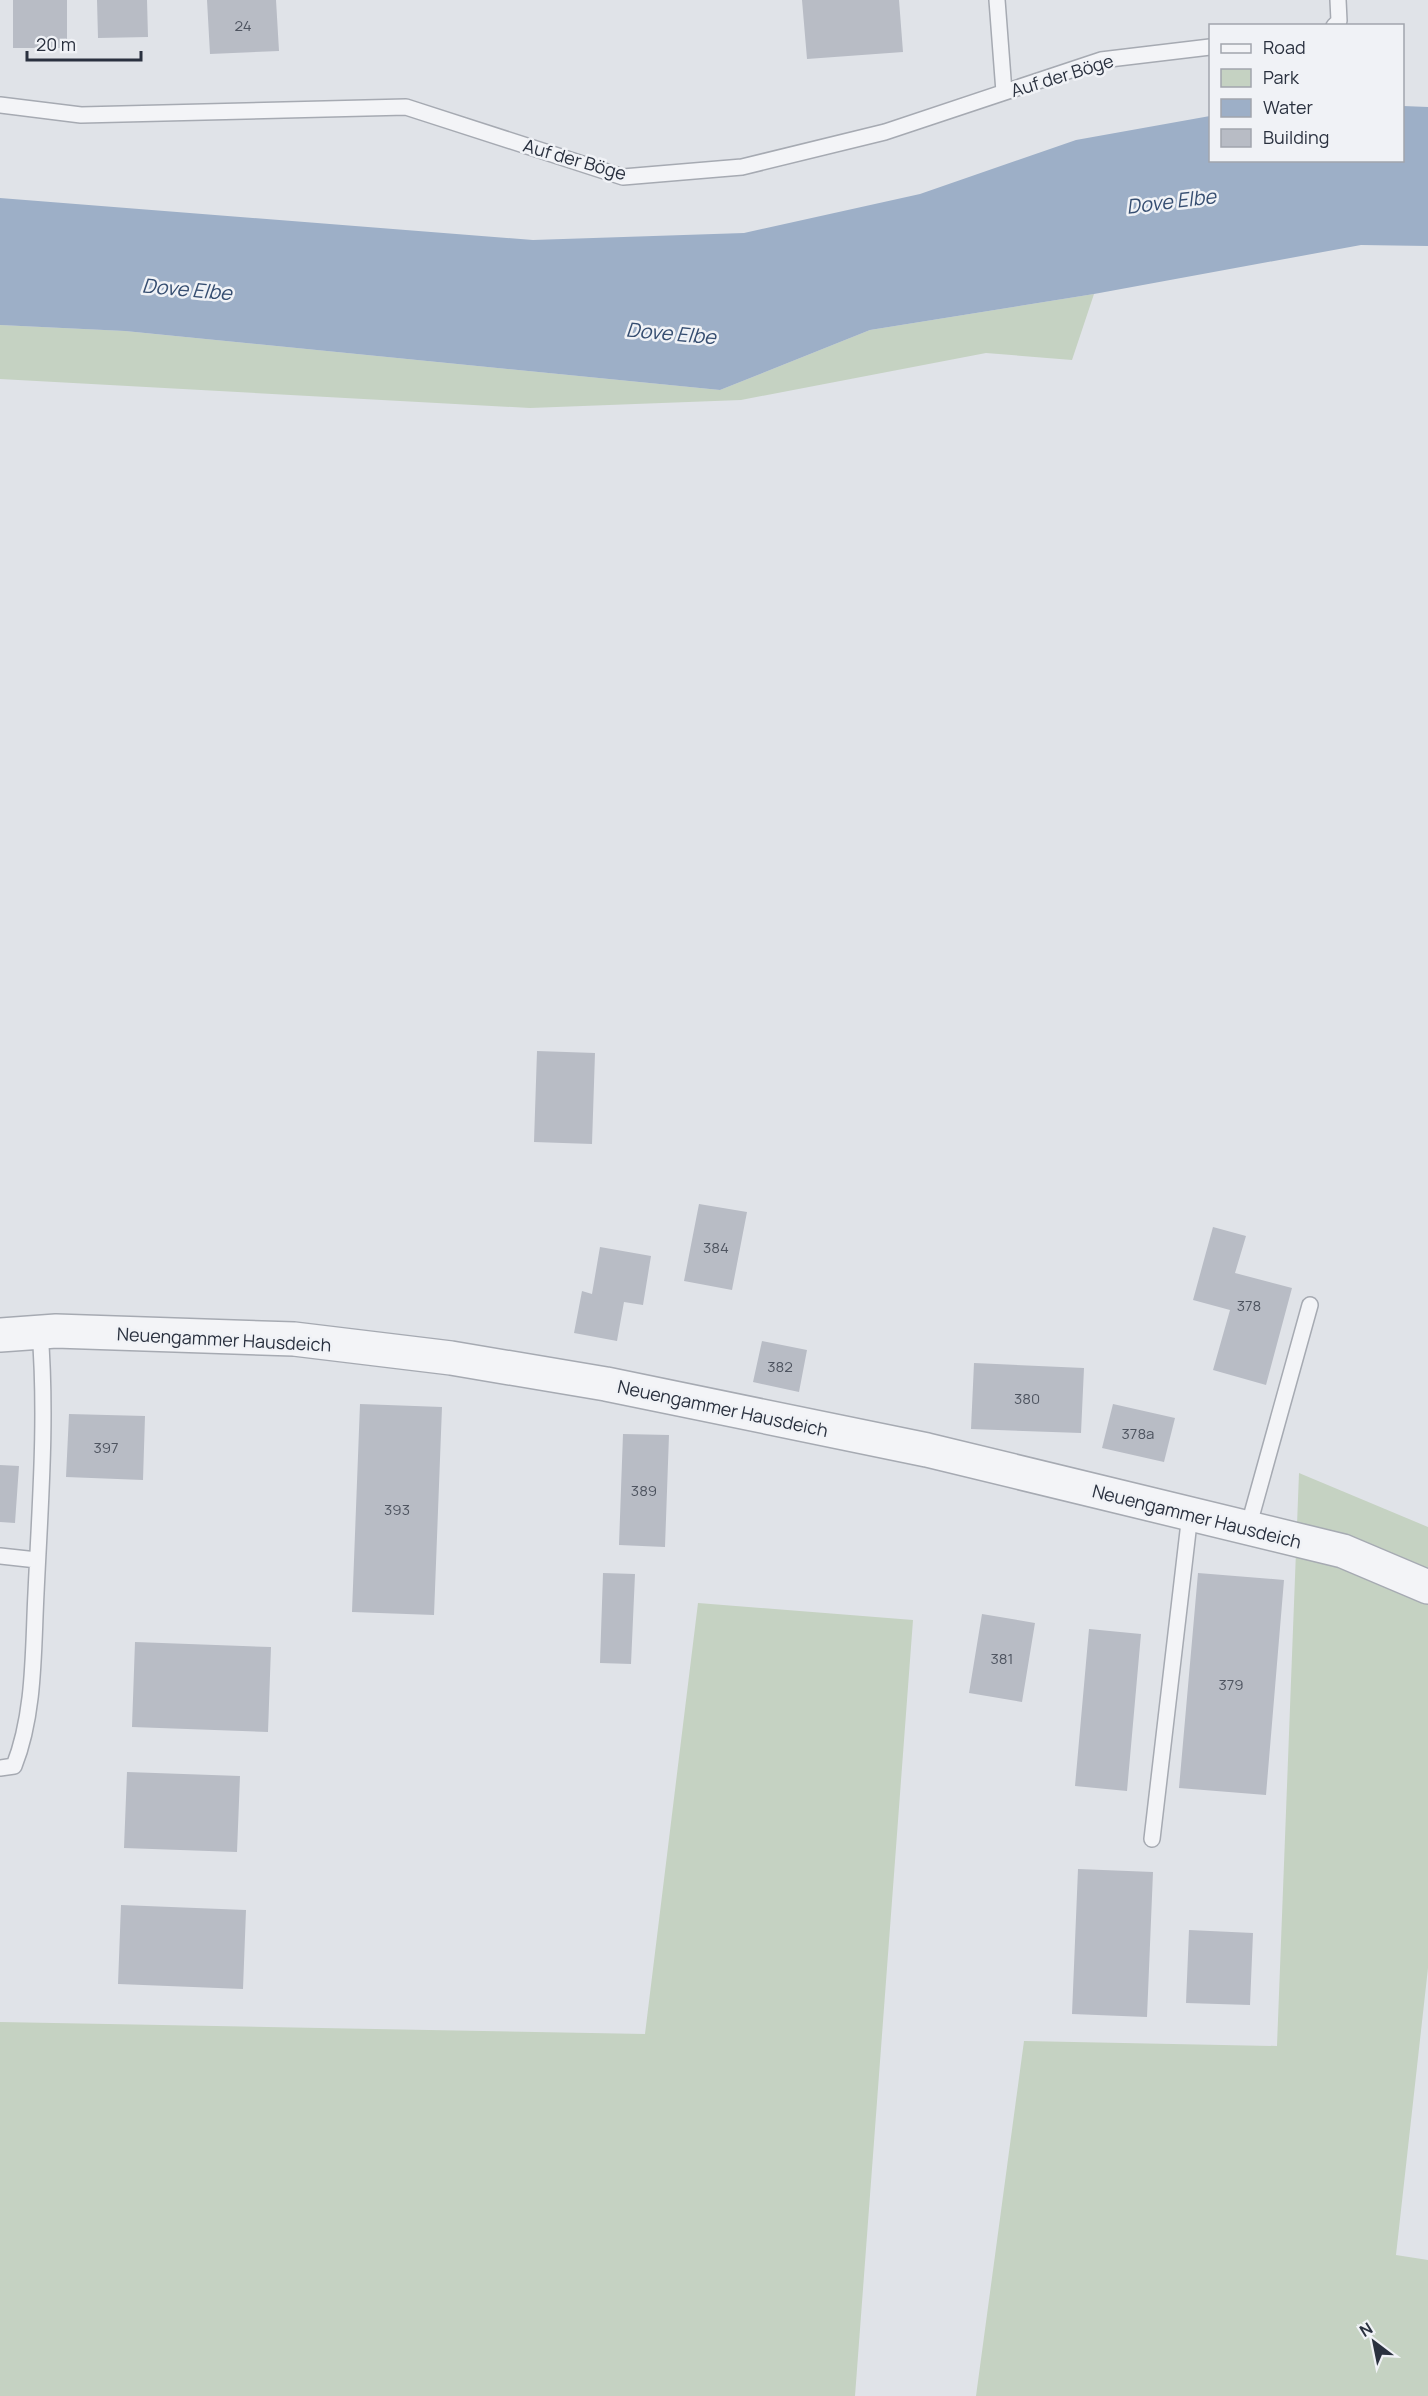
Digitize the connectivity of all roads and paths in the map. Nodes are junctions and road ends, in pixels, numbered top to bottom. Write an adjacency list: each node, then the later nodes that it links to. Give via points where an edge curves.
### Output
1 (997, 0): 5 (lane)
2 (1338, 0): 3 (lane)
3 (1336, 24)
4 (1209, 47): 5 (lane, Auf der Böge, via 1101,60)
5 (1004, 92): 6 (lane, Auf der Böge, via 885,132 742,167 623,177 406,107 81,115)
6 (0, 105)
7 (1310, 1305): 11 (lane)
8 (40, 1332): 9 (street, Neuengammer Hausdeich); 10 (street, Neuengammer Hausdeich, via 294,1339 451,1358 606,1383 927,1450); 13 (lane, via 44,1445)
9 (0, 1335)
10 (1190, 1514): 11 (street, Neuengammer Hausdeich); 16 (lane)
11 (1248, 1528): 14 (street, Neuengammer Hausdeich, via 1343,1551)
12 (0, 1556): 13 (lane)
13 (37, 1560): 15 (lane, via 24,1742 14,1766)
14 (1428, 1587)
15 (0, 1768)
16 (1152, 1839)

